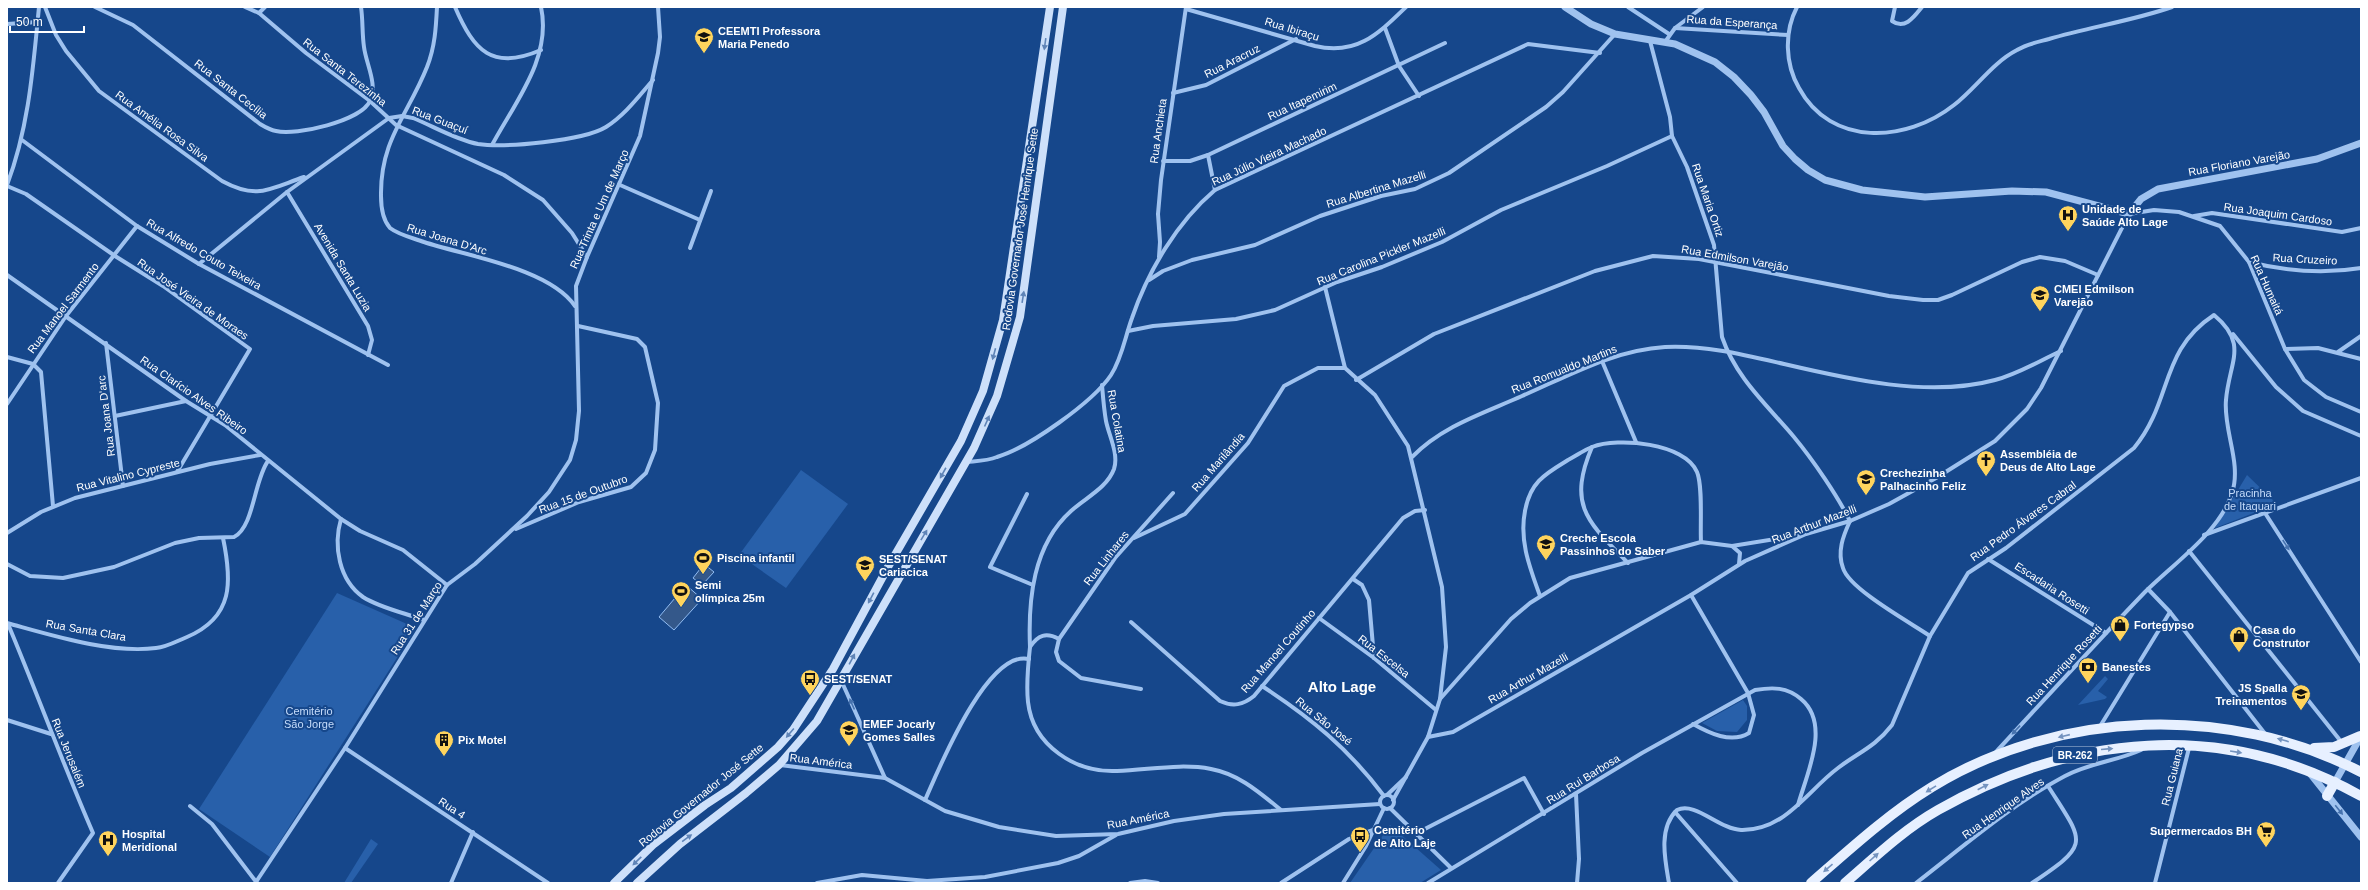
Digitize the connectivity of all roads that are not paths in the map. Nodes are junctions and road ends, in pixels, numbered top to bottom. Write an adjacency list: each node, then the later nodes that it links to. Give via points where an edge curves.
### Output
1 (39, 7): 23 (street)
2 (45, 7): 50 (street, Rua Amélia Rosa Silva, via 56,35 66,51 98,90 222,181 240,190 259,192)
3 (96, 7): 40 (street, Rua Santa Cecília, via 133,25 248,116 277,132 304,130 348,117 362,111)
4 (245, 7): 22 (street, Rua Santa Terezinha)
5 (265, 7): 22 (street)
6 (361, 7): 40 (street, via 364,48 371,77)
7 (437, 7): 41 (street, Rua Joana D'Arc, via 432,54)
8 (455, 7): 34 (street, via 470,39 494,57 515,58)
9 (541, 7): 34 (street, via 544,30)
10 (658, 7): 37 (street, Rua Trinta e Um de Março, via 660,36)
11 (1050, 7): 151 (main road, Rodovia Governador José Henrique Sette, one-way to 151, via 1003,320 983,391 946,470 888,567 833,669)
12 (1063, 7): 104 (main road, Rodovia Governador José Henrique Sette, one-way to 12, via 997,396 1014,345 1020,317)
13 (1406, 7): 25 (street, Rua Ibiraçu)
14 (1565, 7): 27 (street, via 1591,24)
15 (1628, 7): 28 (street)
16 (1703, 7): 26 (street)
17 (1797, 7): 29 (street, via 1790,21)
18 (1895, 7): 19 (street, via 1892,20 1904,23 1910,21)
19 (1922, 7)
20 (2172, 7): 29 (street, via 2067,33 2016,50 1993,67 1952,107 1915,126 1885,134 1851,132 1822,116 1812,107 1792,72)
21 (1186, 8): 30 (street, Rua Ibiraçu); 38 (street, Rua Anchieta)
22 (259, 13): 40 (street, Rua Santa Terezinha, via 306,53)
23 (37, 22): 24 (street); 45 (street, via 32,83)
24 (7, 24)
25 (1385, 28): 30 (street, Rua Ibiraçu, via 1371,39 1342,47 1324,48); 36 (street)
26 (1675, 28): 28 (street); 29 (street, Rua da Esperança)
27 (1615, 34): 31 (street); 35 (street, Rua Albertina Mazelli)
28 (1669, 34): 32 (street)
29 (1788, 35)
30 (1297, 39): 38 (street, Rua Aracruz, via 1206,85)
31 (1650, 41): 32 (street); 44 (street, Rua Maria Ortiz, via 1670,117)
32 (1665, 42): 56 (street, via 1706,57 1734,77 1764,112 1784,146 1795,159 1825,180 1862,190 1925,197 2012,191 2046,192)
33 (1446, 43): 36 (street, Rua Itapemirim)
34 (541, 50): 47 (street, via 533,70)
35 (1600, 52): 39 (street, Rua Júlio Vieira Machado, via 1528,44); 71 (street, Rua Albertina Mazelli, via 1546,107 1458,167 1428,184 1320,216 1254,245 1192,260 1170,268)
36 (1399, 66): 39 (street); 48 (street, Rua Itapemirim)
37 (654, 79): 47 (street, Rua Guaçuí, via 615,121 597,132 564,140); 51 (street, Rua Trinta e Um de Março, via 640,136)
38 (1173, 93): 49 (street, Rua Anchieta)
39 (1419, 96): 53 (street, Rua Júlio Vieira Machado)
40 (370, 101): 42 (street, Rua Santa Terezinha)
41 (402, 116): 42 (street, Rua Guaçuí); 43 (street, Rua Joana D'Arc); 47 (street, Rua Guaçuí, via 477,144)
42 (389, 118): 43 (street, Rua Santa Terezinha); 50 (street, Rua Guaçuí)
43 (398, 126): 63 (street, Rua Santa Terezinha, via 529,189 554,210); 73 (street, Rua Joana D'Arc, via 385,152 382,169 382,208 390,227 396,232 438,246 525,272 558,289 570,298)
44 (1672, 136): 65 (street, Rua Maria Ortiz, via 1682,154 1712,238); 72 (street, Rua Carolina Pickler Mazelli, via 1501,210 1442,242)
45 (22, 140): 52 (street); 59 (street, Rua Alfredo Couto Teixeira)
46 (2361, 143): 56 (street, Rua Floriano Varejão, via 2317,159 2158,189 2141,199)
47 (492, 144)
48 (1208, 156): 49 (street, Rua Itapemirim, via 1190,161); 53 (street)
49 (1163, 160): 64 (street, Rua Anchieta, via 1158,214)
50 (308, 176): 55 (street, Rua Guaçuí)
51 (620, 185): 58 (street); 63 (street, Rua Trinta e Um de Março)
52 (7, 186): 62 (street, Rua José Vieira de Moraes, via 26,194)
53 (1215, 190): 64 (street, Rua Júlio Vieira Machado, via 1187,218)
54 (711, 191): 58 (street)
55 (287, 192): 67 (street, Rua Guaçuí); 84 (street, Avenida Santa Luzia, via 368,326 372,340)
56 (2128, 214): 57 (street, Rua Humaitá, via 2166,211); 70 (street, Rua Arthur Mazelli)
57 (2193, 216): 60 (street, Rua Joaquim Cardoso, via 2212,213 2342,232); 66 (street, Rua Humaitá, via 2220,226)
58 (700, 220): 61 (street)
59 (137, 226): 62 (street, Rua Manoel Sarmento); 67 (street, Rua Alfredo Couto Teixeira)
60 (2361, 228)
61 (690, 248)
62 (115, 256): 74 (street, Rua Manoel Sarmento); 97 (street, Rua José Vieira de Moraes, via 164,286 250,349)
63 (587, 257): 73 (street, Rua Trinta e Um de Março, via 576,286)
64 (1158, 259): 71 (street, Rua Júlio Vieira Machado)
65 (1714, 262): 70 (street, Rua Edmilson Varejão, via 1889,296 1923,300 1938,300 1952,296 2022,262 2040,257 2065,260); 81 (street, Rua Maria Ortiz, via 1722,337); 91 (street, Rua Edmilson Varejão, via 1653,256 1595,271 1434,334)
66 (2249, 262): 68 (street, Rua Cruzeiro, via 2270,267 2324,271); 80 (street, Rua Humaitá)
67 (199, 264): 84 (street, Rua Alfredo Couto Teixeira)
68 (2361, 268)
69 (7, 275): 74 (street, Rua Clarício Alves Ribeiro)
70 (2098, 275): 82 (street, Rua Arthur Mazelli)
71 (1149, 280): 76 (street, Rua Júlio Vieira Machado)
72 (1325, 287): 76 (street, Rua Carolina Pickler Mazelli, via 1275,310 1242,318); 90 (street)
73 (576, 308): 75 (street, Rua Trinta e Um de Março)
74 (66, 316): 79 (street, Rua Clarício Alves Ribeiro); 88 (street, Rua Manoel Sarmento)
75 (578, 326): 115 (street, Rua 31 de Março, via 580,411 575,448 549,492); 115 (street, Rua 15 de Outubro, via 632,337 645,346 657,396 658,424 653,456 646,473 637,482 620,491 580,502)
76 (1128, 330): 92 (street, Rua Júlio Vieira Machado, via 1116,365)
77 (2231, 332): 98 (street, via 2276,387 2303,411); 118 (street, Rua Henrique Rosetti, via 2234,340 2234,358 2225,406 2234,483 2221,514); 124 (street, Rua Pedro Álvares Cabral, via 2214,315 2193,332 2178,350 2150,427 2134,448 2006,548)
78 (2361, 336): 83 (street)
79 (106, 343): 93 (street, Rua Clarício Alves Ribeiro); 96 (street, Rua Joana D'arc)
80 (2285, 349): 83 (street, via 2308,347); 95 (street, Rua Humaitá, via 2304,380 2319,393 2334,402)
81 (1727, 351): 82 (street, Rua Romualdo Martins, via 1848,377 1911,386 1952,388 2010,375); 87 (street, Rua Romualdo Martins, via 1682,347 1658,348 1634,351); 114 (street, Rua Maria Ortiz, via 1750,388 1795,438)
82 (2061, 351): 114 (street, Rua Arthur Mazelli, via 2027,408 1995,441 1889,504)
83 (2338, 352): 86 (street)
84 (368, 355): 89 (street, Rua Alfredo Couto Teixeira)
85 (7, 357): 88 (street)
86 (2361, 359)
87 (1602, 361): 99 (street); 102 (street, Rua Romualdo Martins, via 1454,426)
88 (32, 364): 94 (street, Rua Manoel Sarmento); 110 (street, via 39,368 41,376)
89 (388, 365)
90 (1345, 368): 91 (street); 120 (street, Rua Marilândia, via 1318,368 1284,386 1248,443 1185,514)
91 (1356, 380): 102 (street, via 1375,395 1384,407 1402,435)
92 (1102, 385): 104 (street, Rua Júlio Vieira Machado, via 1064,420 1023,445 998,457); 130 (street, Rua Colatina, via 1106,422 1115,453 1114,470 1101,487 1057,526 1040,561)
93 (186, 401): 96 (street); 97 (street, Rua Clarício Alves Ribeiro)
94 (7, 404)
95 (2361, 412)
96 (115, 416): 107 (street, Rua Joana D'arc)
97 (211, 417): 101 (street, Rua Clarício Alves Ribeiro, via 233,431); 105 (street, Rua José Vieira de Moraes)
98 (2361, 436)
99 (1636, 442): 100 (street); 121 (street, via 1665,448 1693,465 1698,473)
100 (1592, 446): 125 (street, via 1582,470 1581,500 1593,524); 133 (street, via 1542,475 1528,500 1523,533)
101 (260, 455): 103 (street, Rua Clarício Alves Ribeiro); 105 (street, Rua Vitalino Cypreste)
102 (1412, 458): 111 (street)
103 (268, 461): 113 (street, Rua Clarício Alves Ribeiro); 119 (street, via 242,531 234,537)
104 (967, 462): 146 (main road, Rodovia Governador José Henrique Sette, one-way to 104)
105 (177, 472): 107 (street, Rua Vitalino Cypreste)
106 (2361, 478): 112 (street)
107 (123, 486): 110 (street, Rua Vitalino Cypreste)
108 (1173, 493): 120 (street, Rua Linhares)
109 (1027, 494): 130 (street, via 990,567)
110 (53, 506): 116 (street, Rua Vitalino Cypreste)
111 (1425, 510): 128 (street, Rua Manoel Coutinho, via 1415,511 1403,518); 150 (street, via 1440,570 1445,609 1446,647)
112 (2265, 513): 118 (street); 145 (street, one-way to 145)
113 (341, 519): 129 (street, Rua Clarício Alves Ribeiro, via 360,531 403,550); 136 (street, via 337,534 338,551 343,570 352,586 373,602)
114 (1850, 521): 117 (street, Rua Arthur Mazelli); 140 (street, via 1841,552 1846,575 1859,588)
115 (512, 530): 129 (street, Rua 31 de Março)
116 (7, 533)
117 (1806, 534): 122 (street); 127 (street, Rua Arthur Mazelli)
118 (2202, 536): 123 (street, Rua Henrique Rosetti)
119 (223, 538): 126 (street, via 199,538 175,543 114,567 62,578 30,576); 138 (street, Rua Santa Clara, via 228,572 227,594 220,614 200,632 173,643 157,648 120,647 86,642)
120 (1132, 539): 141 (street, Rua Linhares, via 1115,558)
121 (1701, 542): 122 (street); 125 (street)
122 (1732, 546): 127 (street, via 1740,553)
123 (2190, 551): 131 (street, Rua Henrique Rosetti); 160 (street)
124 (1988, 559): 139 (street, Escadaria Rosetti); 140 (street, Rua Pedro Álvares Cabral, via 1966,577)
125 (1628, 563): 133 (street, via 1570,578)
126 (7, 564)
127 (1738, 564): 132 (street, Rua Arthur Mazelli)
128 (1354, 578): 135 (street, Rua Manoel Coutinho); 143 (street, via 1362,585 1368,596)
129 (447, 585): 136 (street, Rua 31 de Março)
130 (1033, 585): 142 (street, Rua Colatina)
131 (2148, 589): 134 (street); 139 (street, Rua Henrique Rosetti)
132 (1691, 595): 149 (street); 159 (street, Rua Arthur Mazelli, via 1453,732)
133 (1540, 596): 150 (street, via 1511,619)
134 (2170, 612): 155 (street); 157 (street)
135 (1319, 618): 143 (street, Rua Escelsa); 147 (street, Rua Manoel Coutinho)
136 (424, 620): 163 (street, Rua 31 de Março)
137 (1131, 622): 147 (street, Rua Manoel Coutinho, via 1225,703 1242,704 1254,696)
138 (8, 623): 156 (street, Rua Jerusalém, via 28,669)
139 (2106, 633): 165 (street, Rua Henrique Rosetti, one-way to 165)
140 (1930, 636): 182 (street, Rua Pedro Álvares Cabral, via 1892,725 1884,736 1831,773)
141 (1059, 639): 142 (street, via 1048,634 1042,635); 148 (street, via 1056,647 1059,661 1073,673 1093,681)
142 (1030, 647): 144 (street, Rua Colatina)
143 (1374, 658): 152 (street, Rua Escelsa)
144 (1029, 659): 178 (street, via 1023,657 1003,667 981,690 946,753); 185 (street, Rua Colatina, via 1028,703 1033,721 1052,748 1073,763 1096,770 1116,771 1187,766 1213,769 1248,785)
145 (2361, 662)
146 (841, 680): 166 (main road, Rodovia Governador José Henrique Sette, via 819,718); 171 (street, one-way to 146)
147 (1262, 686): 175 (street, Rua São José, via 1327,732 1362,767)
148 (1141, 689)
149 (1748, 693): 154 (street, Rua Rui Barbosa); 154 (street, via 1753,709 1753,722 1749,733 1742,737 1722,736); 182 (street, Rua Rui Barbosa, via 1772,688 1790,691 1804,701 1815,716 1815,740)
150 (1440, 699): 152 (street)
151 (812, 701): 198 (main road, Rodovia Governador José Sette, one-way to 198, via 778,747 731,788 654,844)
152 (1436, 710): 159 (street)
153 (7, 720): 156 (street)
154 (1692, 724): 174 (street, Rua Rui Barbosa)
155 (2099, 728): 157 (main road, BR-262, via 2200,726); 165 (main road, BR-262, one-way to 165, via 2031,744)
156 (51, 734): 195 (street, Rua Jerusalém, via 93,833)
157 (2266, 736): 164 (main road, BR-262, one-way to 157)
158 (2360, 736): 160 (main road); 167 (street)
159 (1428, 737): 170 (street)
160 (2343, 744): 164 (main road)
161 (2152, 745): 162 (main road, BR-262); 173 (street, Rua Henrique Alves, via 2098,762); 210 (main road, BR-262, one-way to 161, via 1891,842 1937,810 1996,781 2065,758 2100,750)
162 (2190, 745): 168 (main road, BR-262, one-way to 168, via 2260,756); 213 (street, Rua Guiana)
163 (345, 748): 189 (street, Rua 4); 194 (street, Rua 31 de Março)
164 (2310, 748): 167 (main road, BR-262)
165 (1991, 757): 209 (main road, BR-262, one-way to 209, via 1932,787 1875,827)
166 (779, 764): 171 (street, Rua América); 199 (main road, one-way to 166, via 675,848)
167 (2345, 764): 169 (main road, BR-262); 172 (street)
168 (2306, 769): 172 (main road, BR-262); 176 (street)
169 (2361, 772)
170 (1406, 777): 175 (street); 179 (street)
171 (885, 778): 178 (street, Rua América)
172 (2335, 782): 176 (main road); 177 (main road, BR-262)
173 (2048, 786): 211 (street, Rua Henrique Alves, via 1994,823); 212 (street, via 2074,828 2076,847 2064,862)
174 (1576, 794): 187 (street, Rua Rui Barbosa); 206 (street, via 1579,859)
175 (1385, 795): 179 (street, Rua São José); 180 (street)
176 (2327, 796): 192 (street, one-way to 192)
177 (2361, 796)
178 (925, 800): 191 (street, Rua América, via 945,811 1018,831 1056,836)
179 (1394, 800): 184 (street)
180 (1380, 804): 183 (street); 185 (street, Rua América)
181 (190, 806): 194 (street, via 212,824)
182 (1798, 807): 186 (street, Rua Pedro Álvares Cabral, via 1773,823 1741,830 1722,825 1693,808 1681,808)
183 (1384, 808): 184 (street); 188 (street)
184 (1390, 808): 190 (street)
185 (1281, 810): 191 (street, Rua América, via 1188,819)
186 (1675, 812): 207 (street, via 1668,824 1664,843); 208 (street)
187 (1544, 814): 190 (street, via 1524,778); 193 (street, Rua Rui Barbosa)
188 (1375, 829): 203 (street, via 1349,839); 204 (street)
189 (473, 832): 196 (street); 197 (street, Rua 4)
190 (1418, 833): 193 (street)
191 (1118, 834): 200 (street, via 1079,856 997,875 946,881 862,875)
192 (2361, 837)
193 (1451, 868): 205 (street, Rua Rui Barbosa)
194 (257, 882)
195 (58, 883)
196 (451, 883)
197 (548, 883)
198 (614, 883)
199 (637, 883)
200 (817, 883)
201 (1130, 883): 202 (street)
202 (1158, 883)
203 (1281, 883)
204 (1343, 883)
205 (1428, 883)
206 (1577, 883)
207 (1669, 883)
208 (1737, 883)
209 (1811, 883)
210 (1845, 883)
211 (1916, 883)
212 (2032, 883)
213 (2155, 883)

